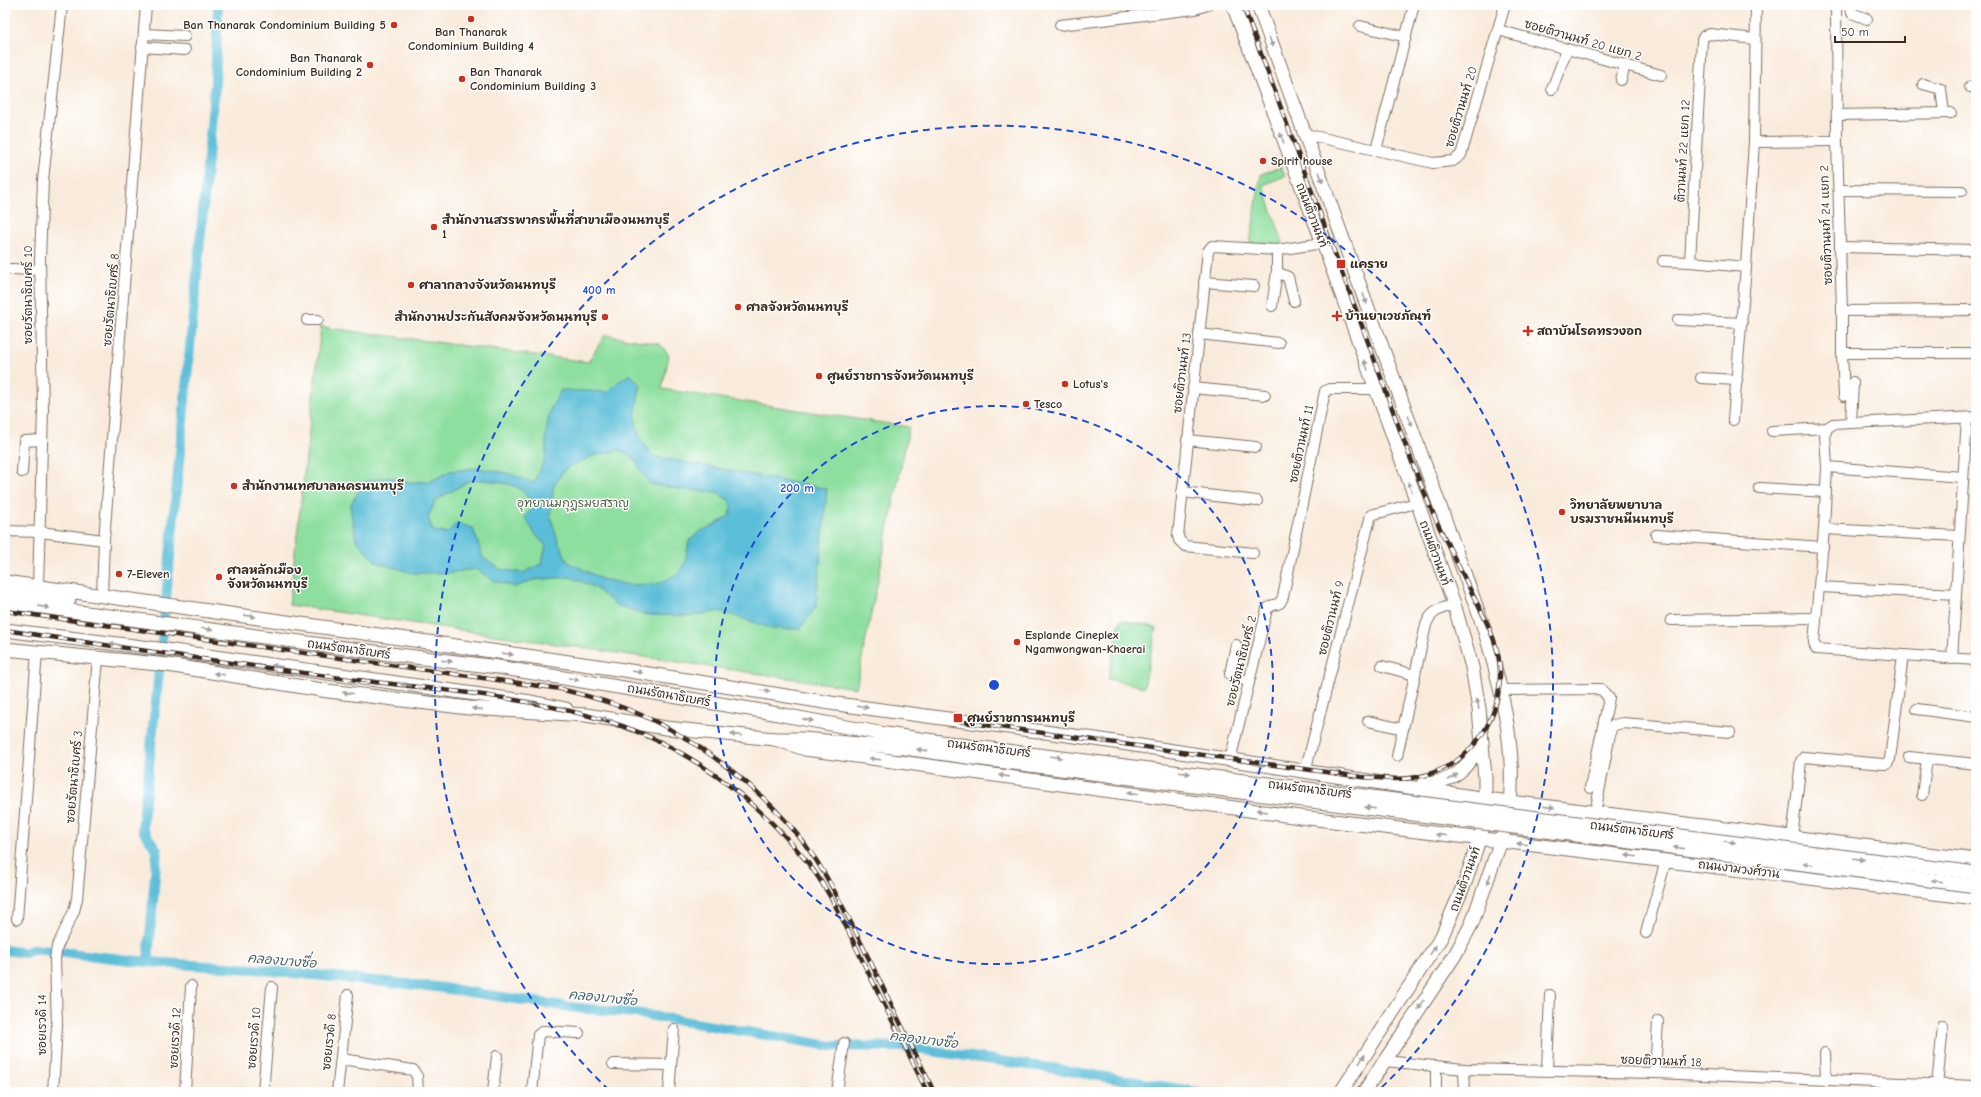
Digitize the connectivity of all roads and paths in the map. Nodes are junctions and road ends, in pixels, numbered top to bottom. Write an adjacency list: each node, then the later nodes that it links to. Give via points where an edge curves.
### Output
1 (62, 5): 42 (street, ซอยรัตนาธิเบศร์ 10, via 44,180)
2 (146, 5): 15 (street, ซอยรัตนาธิเบศร์ 8)
3 (1207, 5): 12 (street, via 1196,9)
4 (1233, 5): 34 (main road, ถนนติวานนท์, one-way to 4)
5 (1258, 5): 28 (main road, ถนนติวานนท์, one-way to 28)
6 (1414, 5): 17 (street)
7 (1505, 5): 14 (street, ซอยติวานนท์ 20)
8 (1756, 5): 18 (street)
9 (1836, 5): 27 (street, ซอยติวานนท์ 24 แยก 2)
10 (1851, 5): 11 (street, via 1852,14)
11 (1867, 19)
12 (1060, 25)
13 (1360, 26): 17 (street)
14 (1498, 30): 20 (street, ซอยติวานนท์ 20 แยก 2); 31 (street, ซอยติวานนท์ 20, via 1461,155 1453,160 1433,163)
15 (144, 34): 16 (street); 19 (street, ซอยรัตนาธิเบศร์ 8)
16 (185, 36)
17 (1406, 37): 31 (street)
18 (1755, 39): 30 (street); 39 (street, ติวานนท์ 22 แยก 12, via 1710,34 1702,40)
19 (142, 47): 21 (street); 88 (street, ซอยรัตนาธิเบศร์ 8)
20 (1567, 49): 22 (street, ซอยติวานนท์ 20 แยก 2); 26 (street)
21 (185, 50)
22 (1625, 65): 23 (street, ซอยติวานนท์ 20 แยก 2); 24 (street)
23 (1661, 76)
24 (1621, 80)
25 (1923, 84): 27 (street, via 1941,89 1947,113)
26 (1552, 89)
27 (1837, 115): 29 (street, ซอยติวานนท์ 24 แยก 2)
28 (1305, 134): 31 (street, ซอยติวานนท์ 20); 72 (main road, ถนนติวานนท์, one-way to 72)
29 (1837, 141): 30 (street); 32 (street, ซอยติวานนท์ 24 แยก 2)
30 (1754, 142): 40 (street)
31 (1376, 150)
32 (1838, 190): 33 (street); 35 (street, ซอยติวานนท์ 24 แยก 2)
33 (1962, 191)
34 (1322, 243): 36 (street, ซอยติวานนท์ 13); 62 (main road, ถนนติวานนท์, one-way to 34)
35 (1840, 247): 37 (street); 49 (street, ซอยติวานนท์ 24 แยก 2)
36 (1277, 250): 43 (street); 44 (street, ซอยติวานนท์ 13, via 1212,246 1208,250)
37 (1976, 250)
38 (1664, 261): 39 (street)
39 (1690, 262): 40 (street)
40 (1746, 267): 53 (street)
41 (11, 269): 42 (street)
42 (40, 270): 70 (street, ซอยรัตนาธิเบศร์ 10)
43 (1277, 272): 46 (street, via 1288,277); 47 (street)
44 (1204, 282): 45 (street); 54 (street, ซอยติวานนท์ 13)
45 (1254, 286)
46 (1294, 301)
47 (1272, 306)
48 (1976, 310): 49 (street)
49 (1842, 311): 56 (street, ซอยติวานนท์ 24 แยก 2)
50 (307, 320): 51 (street)
51 (318, 320)
52 (1678, 320): 53 (street)
53 (1742, 324): 59 (street)
54 (1199, 334): 55 (street); 61 (street, ซอยติวานนท์ 13)
55 (1279, 343)
56 (1842, 353): 57 (street); 64 (street, ซอยติวานนท์ 24 แยก 2)
57 (1976, 353)
58 (1701, 378): 59 (street)
59 (1737, 380): 66 (street)
60 (1853, 382): 67 (street)
61 (1193, 388): 63 (street); 71 (street, ซอยติวานนท์ 13)
62 (1375, 389): 74 (main road, ถนนติวานนท์); 90 (street, ซอยติวานนท์ 11, via 1325,391)
63 (1265, 395)
64 (1844, 396)
65 (1971, 417): 67 (street); 77 (street)
66 (1733, 420)
67 (1851, 423): 68 (street, via 1833,424)
68 (1827, 428): 69 (street); 75 (street)
69 (1772, 431)
70 (42, 440): 76 (street, via 24,441); 85 (street, ซอยรัตนาธิเบศร์ 10)
71 (1188, 440): 73 (street); 79 (street, ซอยติวานนท์ 13)
72 (1418, 445): 74 (main road); 117 (main road, ถนนติวานนท์, via 1471,586)
73 (1256, 447)
74 (1397, 452): 82 (main road, ถนนติวานนท์, one-way to 74)
75 (1827, 467): 77 (street); 80 (street)
76 (22, 472)
77 (1963, 477): 87 (street)
78 (1759, 488): 80 (street)
79 (1182, 492): 81 (street); 91 (street, ซอยติวานนท์ 13, via 1178,536 1185,546)
80 (1826, 492): 83 (street)
81 (1257, 501)
82 (1416, 502): 100 (main road, ถนนติวานนท์); 132 (street, ซอยติวานนท์ 9, via 1371,515)
83 (1824, 529): 87 (street); 89 (street)
84 (5, 531): 85 (street)
85 (40, 532): 88 (street); 93 (street, ซอยรัตนาธิเบศร์ 10)
86 (1656, 535): 89 (street)
87 (1959, 536): 96 (street)
88 (104, 540): 97 (street, ซอยรัตนาธิเบศร์ 8)
89 (1823, 547): 94 (street)
90 (1292, 552): 116 (street, ซอยรัตนาธิเบศร์ 2, via 1283,597 1280,603 1267,609)
91 (1253, 553)
92 (5, 582): 93 (main road, ถนนรัตนาธิเบศร์)
93 (38, 587): 97 (main road, ถนนรัตนาธิเบศร์)
94 (1820, 587): 96 (street); 101 (street)
95 (5, 592): 97 (main road, via 78,600)
96 (1956, 594): 112 (street)
97 (106, 597): 98 (main road, ถนนรัตนาธิเบศร์)
98 (130, 600): 103 (main road); 130 (main road, ถนนรัตนาธิเบศร์, one-way to 130, via 612,668)
99 (5, 602): 103 (main road, ถนนรัตนาธิเบศร์, one-way to 103)
100 (1454, 604): 115 (street, via 1429,616); 125 (main road, ถนนติวานนท์, one-way to 100, via 1472,667)
101 (1816, 618): 102 (street); 109 (street, via 1816,649)
102 (1672, 620)
103 (162, 624): 126 (main road, ถนนรัตนาธิเบศร์, one-way to 126, via 498,667 756,710)
104 (5, 630): 119 (main road, ถนนรัตนาธิเบศร์, one-way to 104, via 544,704 160,649)
105 (5, 642): 110 (main road, via 58,650)
106 (1236, 645): 116 (street, via 1230,674)
107 (5, 649): 108 (main road, ถนนรัตนาธิเบศร์)
108 (37, 652): 110 (main road, ถนนรัตนาธิเบศร์); 152 (street)
109 (1903, 655): 112 (street); 144 (street, via 1890,759 1887,764 1804,757 1801,761)
110 (72, 656): 111 (main road, ถนนรัตนาธิเบศร์)
111 (98, 658): 119 (main road, ถนนรัตนาธิเบศร์, one-way to 111, via 469,708 328,691 168,665); 154 (street, ซอยรัตนาธิเบศร์ 3, via 77,899)
112 (1952, 659): 113 (street)
113 (1976, 660)
114 (1382, 666): 115 (street)
115 (1415, 675): 122 (street)
116 (1249, 682): 130 (street, ซอยรัตนาธิเบศร์ 2)
117 (1501, 690): 135 (street, via 1601,689 1609,698); 138 (main road, ถนนติวานนท์, via 1512,774)
118 (1917, 709): 120 (street)
119 (586, 715): 124 (main road, ถนนรัตนาธิเบศร์, one-way to 119, via 666,728)
120 (1976, 717)
121 (1368, 721): 122 (street)
122 (1403, 729): 127 (street)
123 (1730, 732): 139 (street, via 1614,725 1611,729)
124 (775, 739): 126 (main road, ถนนรัตนาธิเบศร์, one-way to 124); 140 (main road, ถนนรัตนาธิเบศร์, one-way to 124, via 812,750)
125 (1482, 743): 134 (main road, one-way to 125, via 1438,784 1452,779 1470,762); 137 (main road, ถนนติวานนท์)
126 (975, 752): 149 (main road, ถนนรัตนาธิเบศร์, one-way to 149, bridge); 150 (main road, ถนนรัตนาธิเบศร์, one-way to 126, bridge)
127 (1397, 756)
128 (1909, 757): 129 (street)
129 (1927, 759): 131 (street); 136 (street)
130 (1230, 760): 132 (main road, ถนนรัตนาธิเบศร์, one-way to 132)
131 (1976, 764)
132 (1306, 772): 133 (main road, ถนนรัตนาธิเบศร์); 140 (main road, via 1322,781 1327,796 1321,810)
133 (1366, 781): 134 (main road, ถนนรัตนาธิเบศร์); 142 (main road, via 1378,794 1395,805 1474,816)
134 (1388, 785): 137 (main road, ถนนรัตนาธิเบศร์)
135 (1590, 788)
136 (1922, 795)
137 (1486, 803): 138 (main road, ถนนรัตนาธิเบศร์); 141 (main road); 142 (main road, ถนนติวานนท์)
138 (1510, 803): 139 (main road, one-way to 139); 141 (main road, ถนนติวานนท์)
139 (1595, 813): 144 (main road)
140 (1300, 817): 145 (main road, ถนนรัตนาธิเบศร์, one-way to 140)
141 (1507, 817): 143 (main road, ถนนติวานนท์); 146 (main road, via 1518,822 1580,834)
142 (1485, 821): 143 (main road); 145 (main road, ถนนติวานนท์)
143 (1502, 838): 145 (main road, ถนนรัตนาธิเบศร์); 146 (main road, ถนนงามวงศ์วาน, one-way to 143); 167 (main road, ถนนติวานนท์, one-way to 167, via 1472,923)
144 (1792, 838): 148 (main road)
145 (1480, 840): 187 (main road, ถนนติวานนท์, one-way to 145, via 1442,936)
146 (1603, 853): 147 (main road, ถนนงามวงศ์วาน, one-way to 146)
147 (1666, 860): 151 (main road, ถนนงามวงศ์วาน); 153 (street)
148 (1976, 860)
149 (1976, 873)
150 (1976, 886)
151 (1976, 898)
152 (18, 919)
153 (1646, 933)
154 (57, 947): 178 (street, ซอยเรวดี 14, via 57,1025)
155 (191, 986): 179 (street, ซอยเรวดี 12)
156 (272, 987): 180 (street, ซอยเรวดี 10)
157 (348, 994): 166 (street, ซอยเรวดี 8)
158 (1550, 995): 172 (street)
159 (1658, 1021): 173 (street)
160 (1943, 1026): 176 (street)
161 (674, 1029): 169 (street)
162 (579, 1034): 184 (street, via 543,1031 538,1035)
163 (844, 1043): 186 (street)
164 (1825, 1053): 174 (street)
165 (497, 1056): 183 (street)
166 (341, 1059): 181 (street, ซอยเรวดี 8); 182 (street, via 413,1070 417,1076)
167 (1385, 1061): 170 (street, ซอยติวานนท์ 18); 188 (main road, ถนนติวานนท์)
168 (613, 1064): 169 (street)
169 (671, 1066): 185 (street)
170 (1436, 1066): 171 (street, ซอยติวานนท์ 18); 189 (street)
171 (1464, 1069): 172 (street, ซอยติวานนท์ 18); 190 (street)
172 (1547, 1070): 173 (street, ซอยติวานนท์ 18)
173 (1655, 1073): 174 (street, ซอยติวานนท์ 18)
174 (1826, 1080): 175 (street, ซอยติวานนท์ 18)
175 (1846, 1081): 176 (street, ซอยติวานนท์ 18); 191 (street)
176 (1937, 1086): 177 (street, ซอยติวานนท์ 18)
177 (1976, 1086)
178 (53, 1092)
179 (185, 1092)
180 (262, 1092)
181 (337, 1092)
182 (418, 1092)
183 (493, 1092)
184 (532, 1092)
185 (669, 1092)
186 (837, 1092)
187 (1341, 1092)
188 (1364, 1092)
189 (1436, 1092)
190 (1465, 1092)
191 (1846, 1092)

